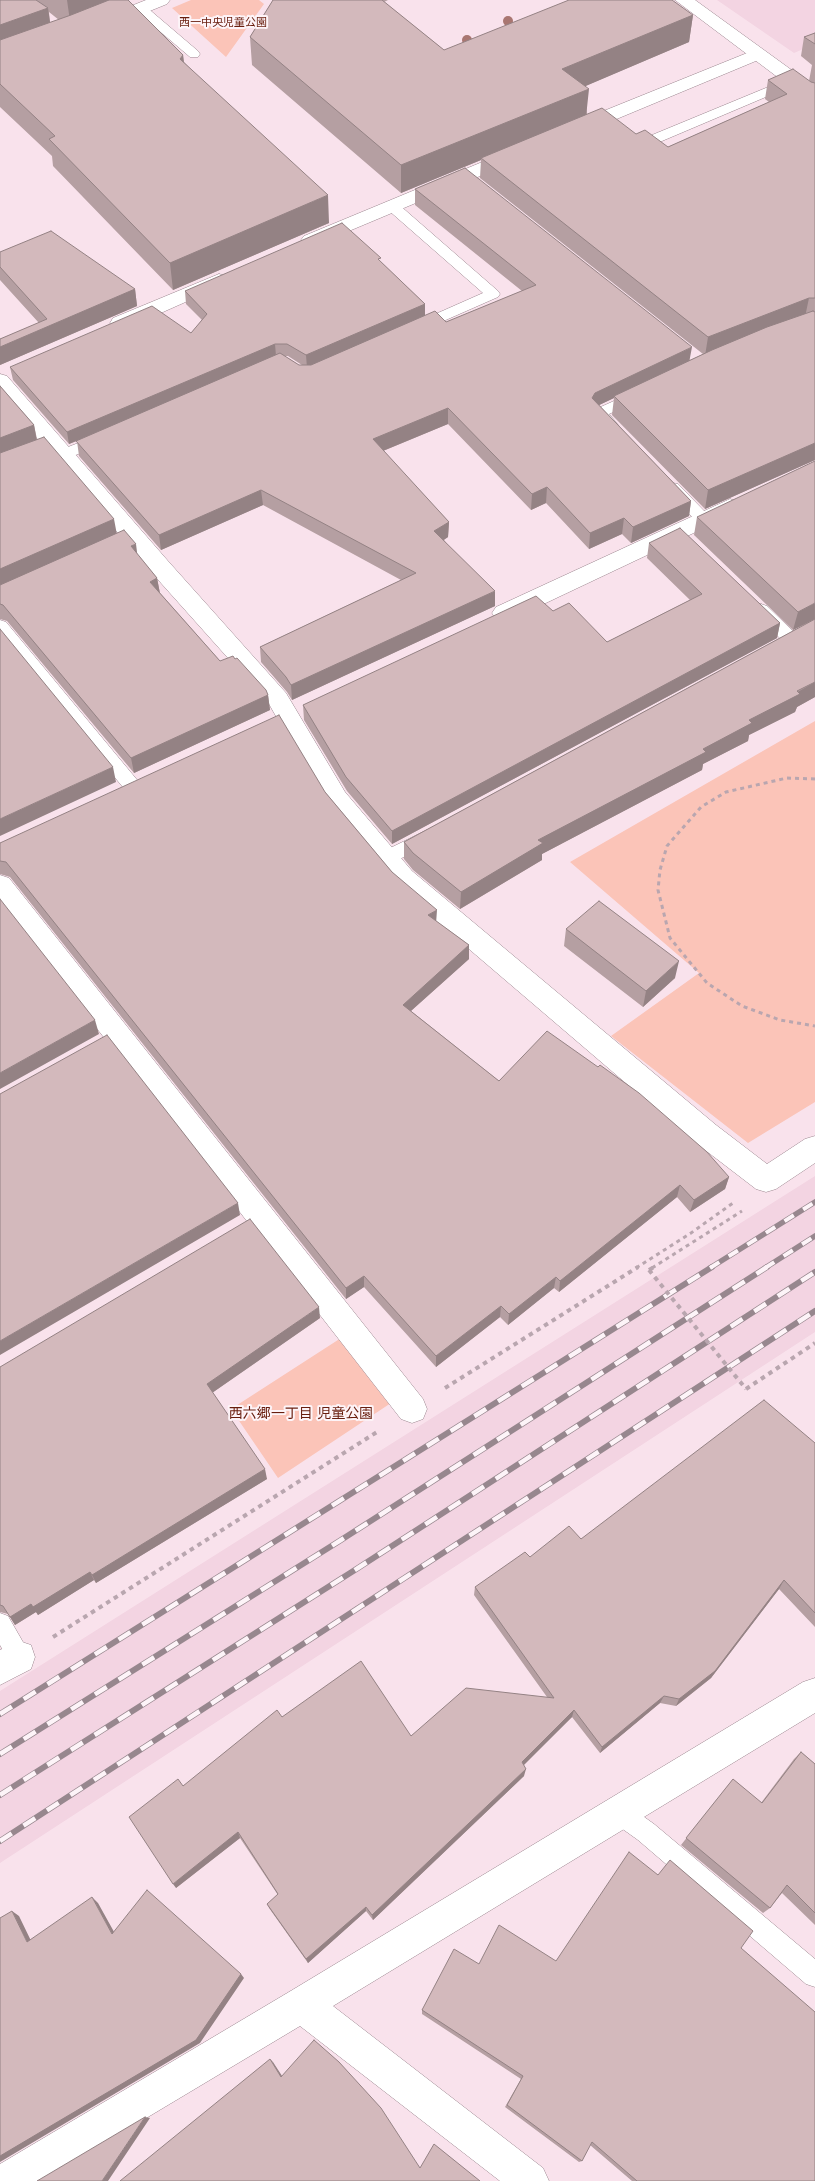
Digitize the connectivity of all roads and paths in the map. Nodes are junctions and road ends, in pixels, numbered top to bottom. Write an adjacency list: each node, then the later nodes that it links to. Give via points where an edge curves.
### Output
1 (161, 0): 3 (street)
2 (684, 0): 6 (street)
3 (140, 8): 4 (street); 5 (lane)
4 (83, 31)
5 (194, 54)
6 (757, 54): 7 (street); 9 (street)
7 (793, 80): 8 (street); 10 (lane)
8 (815, 96)
9 (557, 137)
10 (657, 138)
11 (529, 148): 12 (street)
12 (465, 175): 13 (lane); 14 (street)
13 (480, 188)
14 (392, 206): 15 (street); 18 (lane, via 494,294)
15 (291, 249)
16 (236, 272): 17 (street)
17 (100, 331)
18 (404, 333)
19 (18, 367): 20 (street)
20 (0, 375)
21 (0, 381): 25 (street)
22 (651, 389): 24 (lane, via 599,413)
23 (118, 432): 25 (lane)
24 (620, 434)
25 (50, 449): 38 (street, via 124,539 278,699 336,799)
26 (662, 477): 28 (lane)
27 (747, 499): 28 (street)
28 (704, 520): 30 (street, via 686,538)
29 (750, 599): 33 (lane)
30 (483, 623)
31 (0, 626): 36 (lane)
32 (807, 631): 33 (lane)
33 (792, 640): 34 (lane)
34 (775, 649)
35 (815, 779): 40 (path, via 787,778 726,792 701,807 667,846 658,890 670,938 707,983 750,1009 780,1020)
36 (132, 786)
37 (438, 830): 38 (lane)
38 (386, 858): 42 (street, via 403,878 706,1134)
39 (0, 885): 45 (street, via 108,1039 251,1219)
40 (815, 1026)
41 (815, 1148): 42 (street)
42 (766, 1180): 45 (path, via 691,1233)
43 (741, 1212): 44 (path, bridge, via 649,1270 746,1389)
44 (815, 1343)
45 (412, 1409): 47 (path)
46 (0, 1624): 47 (lane)
47 (9, 1663)
48 (815, 1694): 49 (street)
49 (618, 1812): 50 (lane); 51 (street)
50 (815, 1975)
51 (302, 2005): 52 (street); 53 (street)
52 (6, 2181)
53 (530, 2181)

